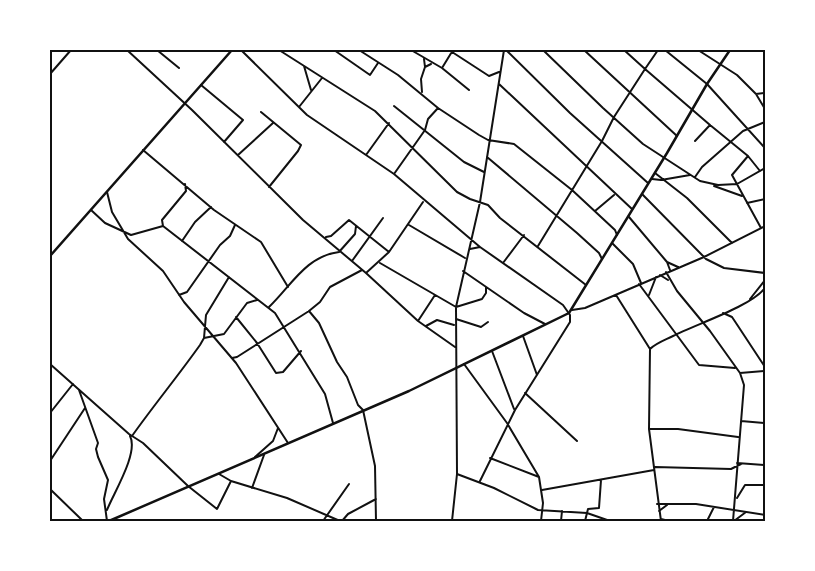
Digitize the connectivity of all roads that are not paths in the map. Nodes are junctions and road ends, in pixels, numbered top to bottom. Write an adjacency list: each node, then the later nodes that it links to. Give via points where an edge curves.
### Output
1 (72, 50): 31 (street)
2 (127, 50): 44 (street)
3 (157, 50): 27 (street)
4 (232, 50): 35 (street)
5 (241, 50): 46 (street)
6 (279, 50): 25 (street)
7 (334, 50): 20 (street)
8 (343, 50): 20 (street)
9 (359, 50): 22 (street)
10 (411, 50): 21 (street)
11 (505, 50): 30 (street); 62 (street)
12 (543, 50): 51 (street)
13 (584, 50): 39 (street)
14 (624, 50): 29 (street)
15 (658, 50): 29 (street)
16 (665, 50): 34 (street)
17 (698, 50): 24 (street)
18 (730, 50): 24 (street)
19 (451, 51): 28 (street); 30 (street, via 489,76)
20 (340, 53): 22 (street, via 370,75)
21 (424, 59): 23 (street); 26 (street)
22 (378, 63): 38 (street)
23 (431, 64): 26 (street); 28 (street)
24 (722, 64): 34 (street); 40 (street)
25 (304, 66): 32 (street); 36 (street)
26 (424, 67): 38 (street)
27 (179, 68)
28 (442, 68): 37 (street)
29 (645, 69): 39 (street); 49 (street)
30 (499, 72): 33 (street)
31 (50, 74)
32 (322, 78): 36 (street); 54 (street, via 375,111)
33 (499, 84): 59 (street); 72 (street)
34 (706, 84): 49 (street); 56 (street)
35 (201, 85): 44 (street); 61 (street, via 243,120)
36 (311, 90): 46 (street)
37 (469, 90)
38 (422, 93): 47 (street)
39 (631, 93): 51 (street); 58 (street)
40 (756, 94): 41 (street); 43 (street)
41 (765, 94)
42 (765, 100): 43 (street)
43 (762, 102): 48 (street)
44 (184, 103): 61 (street); 66 (street)
45 (394, 106): 57 (street)
46 (299, 107): 68 (street)
47 (438, 108): 57 (street, via 428,119); 59 (street)
48 (765, 109)
49 (692, 110): 55 (street); 58 (street)
50 (261, 112): 53 (street)
51 (614, 117): 62 (street); 71 (street)
52 (765, 122): 56 (street)
53 (273, 123): 67 (street); 86 (street, via 301,146)
54 (388, 123): 64 (street); 68 (street)
55 (710, 125): 60 (street); 63 (street)
56 (748, 129): 63 (street); 65 (street)
57 (425, 130): 64 (street); 75 (street, via 464,162)
58 (677, 136): 71 (street)
59 (488, 140): 70 (street); 87 (street, via 514,144)
60 (696, 141)
61 (224, 142): 67 (street)
62 (602, 142): 72 (street); 82 (street)
63 (731, 142): 69 (street); 79 (street)
64 (411, 148): 77 (street); 96 (street, via 457,192)
65 (765, 148)
66 (143, 150): 83 (street); 88 (street)
67 (237, 155): 86 (street)
68 (366, 155): 77 (street)
69 (748, 156): 74 (street); 84 (street, via 733,171)
70 (487, 157): 75 (street); 104 (street)
71 (664, 159): 76 (street); 78 (street)
72 (587, 167): 87 (street); 89 (street)
73 (765, 168): 74 (street)
74 (760, 171): 84 (street)
75 (484, 173): 91 (street)
76 (655, 173): 80 (street); 81 (street)
77 (394, 174): 97 (street)
78 (690, 175): 79 (street); 81 (street)
79 (695, 177): 85 (street)
80 (652, 179): 81 (street); 82 (street)
81 (662, 180): 123 (street, via 687,198)
82 (649, 183): 90 (street)
83 (185, 184): 100 (street); 109 (street, via 186,191 162,220)
84 (736, 184): 85 (street); 94 (street)
85 (712, 185): 94 (street)
86 (269, 187): 117 (street)
87 (572, 190): 92 (street); 93 (street)
88 (107, 192): 101 (street); 113 (street, via 112,212)
89 (615, 194): 102 (street); 103 (street)
90 (642, 194): 102 (street); 137 (street)
91 (480, 195): 96 (street); 98 (street)
92 (569, 196): 93 (street); 104 (street)
93 (578, 197): 103 (street)
94 (743, 197): 99 (street)
95 (765, 198): 99 (street)
96 (474, 200): 98 (street)
97 (424, 202): 108 (street); 119 (street)
98 (480, 202): 115 (street); 119 (street)
99 (747, 203): 112 (street)
100 (211, 207): 107 (street); 120 (street)
101 (90, 210): 113 (street); 129 (street)
102 (633, 210): 105 (street)
103 (595, 211): 114 (street)
104 (557, 216): 125 (street); 133 (street)
105 (629, 217): 114 (street); 143 (street)
106 (384, 218): 118 (street)
107 (236, 224): 141 (street); 162 (street, via 261,242)
108 (409, 225): 131 (street); 134 (street)
109 (163, 226): 113 (street, via 141,234); 120 (street)
110 (356, 226): 116 (street, via 347,221); 118 (street); 130 (street, via 355,234)
111 (765, 226): 112 (street)
112 (760, 228): 123 (street)
113 (124, 233): 166 (street, via 159,267)
114 (618, 233): 122 (street)
115 (524, 235): 125 (street); 146 (street)
116 (331, 236): 117 (street); 121 (street)
117 (325, 237): 121 (street)
118 (370, 238): 131 (street); 142 (street)
119 (472, 240): 127 (street); 128 (street)
120 (181, 241): 141 (street)
121 (330, 242): 124 (street)
122 (612, 243): 135 (street); 160 (street, via 633,264)
123 (732, 243): 137 (street)
124 (333, 245): 130 (street); 132 (street)
125 (538, 246): 161 (street)
126 (50, 247): 129 (street)
127 (480, 247): 128 (street); 146 (street)
128 (468, 250): 134 (street); 138 (street)
129 (54, 251): 136 (street)
130 (339, 252): 132 (street); 142 (street)
131 (388, 252): 140 (street)
132 (330, 253): 162 (street, via 300,270)
133 (599, 253): 135 (street); 139 (street)
134 (460, 254): 138 (street)
135 (605, 254): 139 (street)
136 (50, 256)
137 (704, 257): 148 (street); 154 (street, via 724,268)
138 (466, 259): 151 (street)
139 (602, 259): 161 (street)
140 (382, 260): 145 (street); 147 (street)
141 (209, 262): 157 (street); 166 (street, via 186,292)
142 (352, 262): 149 (street)
143 (666, 262): 148 (street); 150 (street)
144 (765, 262): 154 (street)
145 (380, 263): 147 (street); 153 (street)
146 (503, 263): 177 (street, via 548,293)
147 (384, 264): 167 (street)
148 (678, 267): 150 (street)
149 (362, 270): 153 (street); 174 (street, via 330,287)
150 (670, 270): 152 (street)
151 (463, 271): 163 (street); 172 (street)
152 (666, 272): 155 (street); 159 (street)
153 (366, 273): 182 (street)
154 (765, 273): 158 (street)
155 (660, 275): 156 (street); 159 (street)
156 (656, 276): 160 (street); 169 (street)
157 (229, 277): 170 (street); 189 (street, via 207,312)
158 (765, 279): 171 (street)
159 (670, 281): 184 (street)
160 (640, 284): 168 (street); 169 (street)
161 (586, 285): 175 (street)
162 (288, 287): 173 (street)
163 (486, 287): 172 (street, via 482,299); 185 (street)
164 (765, 288): 165 (street)
165 (764, 292): 171 (street)
166 (179, 295): 189 (street)
167 (436, 295): 172 (street); 182 (street)
168 (616, 295): 175 (street); 197 (street)
169 (649, 295): 190 (street)
170 (259, 300): 173 (street); 180 (street, via 248,303)
171 (749, 301): 178 (street)
172 (456, 306): 181 (street)
173 (269, 307): 186 (street)
174 (313, 308): 176 (street); 179 (street)
175 (572, 310): 177 (street)
176 (310, 311): 179 (street); 186 (street)
177 (569, 313): 185 (street); 213 (street, via 567,327)
178 (722, 313): 184 (street); 208 (street, via 732,317)
179 (314, 314): 218 (street)
180 (236, 317): 191 (street, via 224,334); 196 (street)
181 (456, 319): 183 (street, via 481,327); 187 (street)
182 (418, 321): 188 (street)
183 (488, 322)
184 (703, 322): 190 (street); 209 (street)
185 (546, 324): 192 (street)
186 (284, 325): 196 (street); 201 (street)
187 (455, 325): 188 (street, via 436,320); 193 (street)
188 (426, 326): 195 (street)
189 (205, 328): 191 (street); 194 (street)
190 (677, 334): 198 (street); 209 (street, via 698,365)
191 (213, 336): 194 (street); 204 (street)
192 (523, 336): 202 (street); 213 (street)
193 (455, 337): 195 (street); 199 (street)
194 (204, 338): 228 (street)
195 (447, 341): 199 (street)
196 (257, 343): 201 (street, via 276,373 283,372); 203 (street)
197 (647, 344): 198 (street); 200 (street)
198 (653, 345): 200 (street)
199 (455, 347): 210 (street)
200 (650, 349): 226 (street)
201 (300, 351): 224 (street, via 328,399)
202 (492, 351): 207 (street); 219 (street)
203 (240, 355): 204 (street); 205 (street)
204 (230, 357): 205 (street)
205 (236, 363): 225 (street)
206 (50, 364): 214 (street)
207 (464, 364): 210 (street); 222 (street)
208 (765, 367)
209 (735, 368): 212 (street)
210 (455, 369): 218 (street); 243 (street)
211 (765, 371): 212 (street)
212 (740, 373): 221 (street, via 744,385)
213 (537, 376): 216 (street)
214 (73, 384): 215 (street); 220 (street)
215 (79, 390): 217 (street); 227 (street)
216 (525, 393): 219 (street); 230 (street)
217 (85, 408): 235 (street); 263 (street, via 108,480 104,499)
218 (363, 410): 224 (street); 254 (street, via 374,458)
219 (515, 410): 222 (street)
220 (50, 413)
221 (741, 421): 223 (street); 229 (street)
222 (508, 423): 234 (street); 244 (street)
223 (765, 423)
224 (333, 424): 231 (street)
225 (278, 428): 231 (street); 233 (street, via 273,440)
226 (649, 429): 229 (street, via 678,429); 239 (street)
227 (129, 434): 228 (street); 263 (street, via 133,441 121,484 111,497)
228 (132, 436): 250 (street, via 143,442)
229 (738, 437): 236 (street)
230 (577, 441)
231 (289, 444): 232 (street)
232 (264, 455): 233 (street); 251 (street)
233 (254, 458): 242 (street)
234 (490, 458): 244 (street); 247 (street)
235 (50, 460)
236 (737, 463): 237 (street); 240 (street)
237 (741, 464): 238 (street); 240 (street)
238 (765, 465)
239 (654, 466): 240 (street); 241 (street)
240 (736, 468): 255 (street)
241 (654, 470): 245 (street); 256 (street)
242 (219, 474): 246 (street); 250 (street)
243 (457, 474): 247 (street); 274 (street)
244 (539, 477): 253 (street)
245 (601, 480): 253 (street); 265 (street, via 599,508 588,509)
246 (231, 481): 250 (street, via 217,509); 251 (street)
247 (480, 481): 260 (street, via 522,504)
248 (349, 484): 266 (street)
249 (765, 485): 255 (street, via 745,485)
250 (188, 486): 270 (street)
251 (252, 488): 266 (street, via 287,498)
252 (50, 489): 269 (street)
253 (542, 490): 260 (street)
254 (376, 499): 272 (street); 273 (street)
255 (736, 500): 259 (street)
256 (657, 504): 257 (street); 262 (street)
257 (669, 504): 258 (street); 262 (street)
258 (714, 507): 259 (street); 280 (street)
259 (734, 510): 264 (street); 281 (street)
260 (543, 511): 261 (street); 275 (street)
261 (562, 511): 265 (street); 276 (street)
262 (659, 511): 268 (street)
263 (106, 512): 270 (street)
264 (746, 512): 267 (street); 281 (street)
265 (587, 513): 277 (street); 278 (street)
266 (326, 515): 271 (street); 272 (street)
267 (765, 515)
268 (661, 520): 279 (street)
269 (83, 521)
270 (108, 521)
271 (323, 521)
272 (341, 521)
273 (376, 521)
274 (452, 521)
275 (541, 521)
276 (561, 521)
277 (585, 521)
278 (610, 521)
279 (669, 521)
280 (707, 521)
281 (733, 521)

